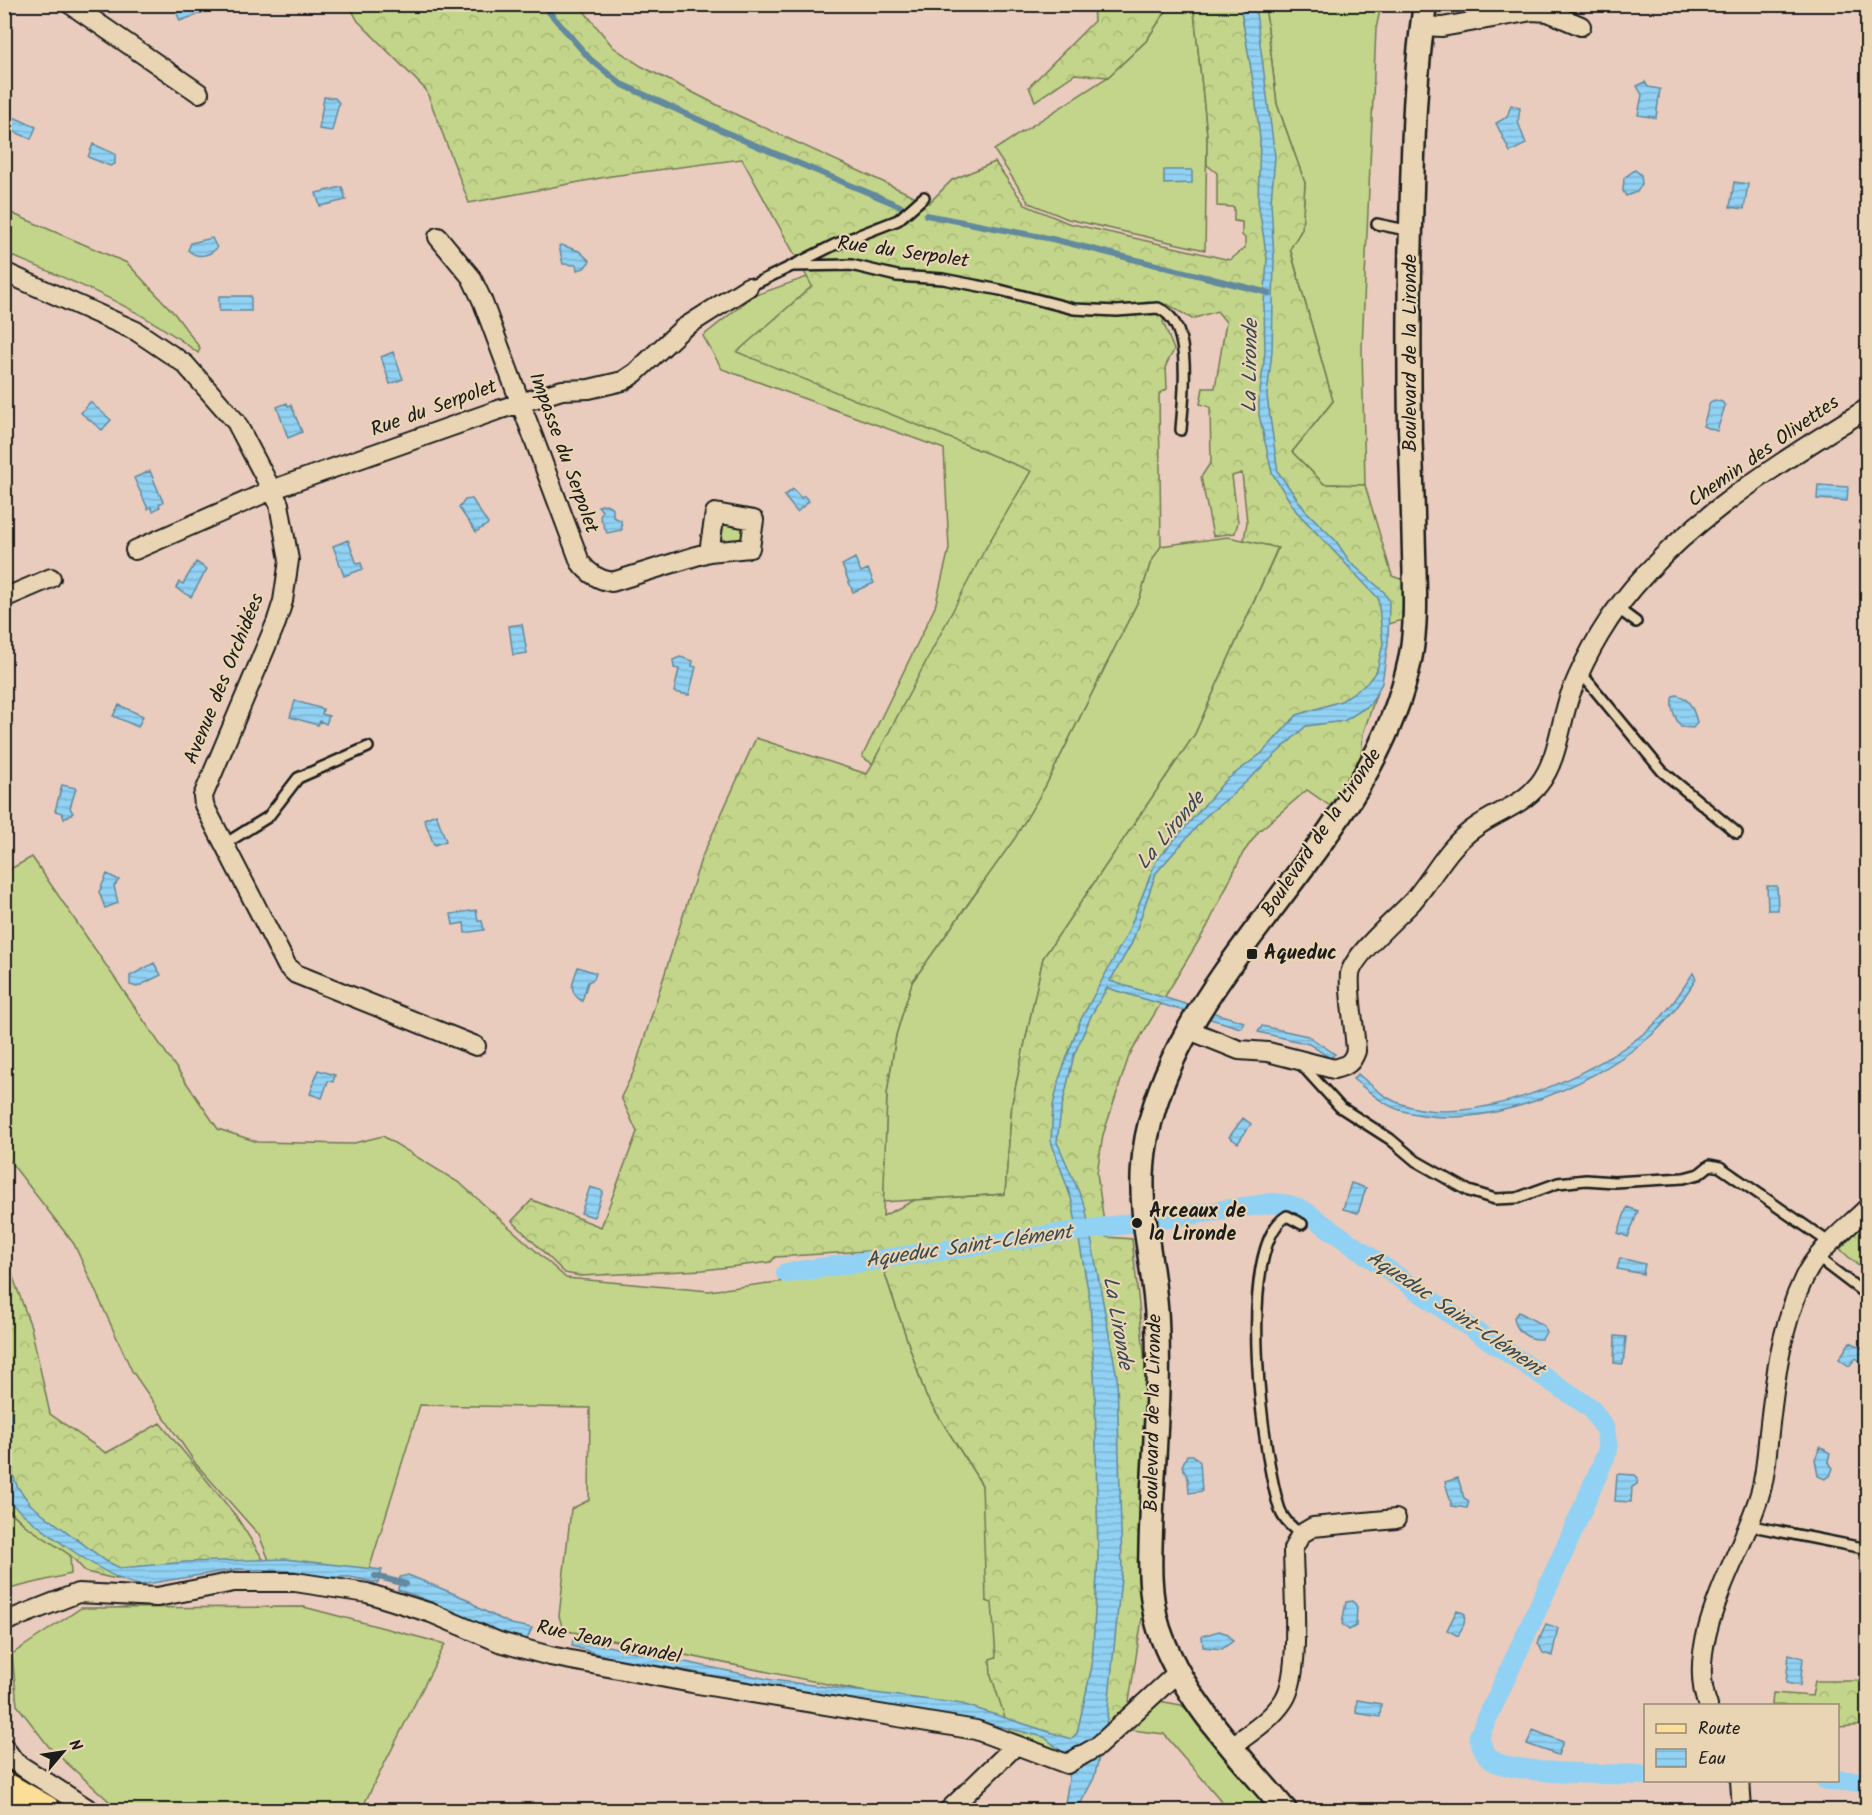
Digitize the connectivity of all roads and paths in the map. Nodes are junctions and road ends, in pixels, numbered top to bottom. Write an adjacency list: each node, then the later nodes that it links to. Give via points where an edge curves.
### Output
1 (70, 4): 4 (street)
2 (1424, 15): 3 (street, via 1442,27 1532,11 1548,12); 7 (street, Boulevard de la Lironde, via 1414,106)
3 (1581, 26)
4 (199, 93)
5 (924, 197): 9 (lane, via 898,220 834,244)
6 (1377, 224): 7 (lane)
7 (1411, 231): 26 (street, Boulevard de la Lironde, via 1407,315 1414,628 1402,694 1385,738 1359,783)
8 (438, 237): 12 (street, Impasse du Serpolet, via 471,277)
9 (792, 266): 11 (lane, Rue du Serpolet); 14 (lane, Rue du Serpolet, via 851,265 897,276 943,279 1074,309 1162,310 1173,319 1183,348)
10 (4, 272): 15 (street, Avenue des Orchidées, via 136,331 185,364 236,422)
11 (748, 287): 12 (street, Rue du Serpolet, via 682,329 623,381 590,389 562,390)
12 (520, 403): 15 (street, Rue du Serpolet); 17 (street, Impasse du Serpolet, via 585,570 612,582)
13 (1868, 408): 20 (street, Chemin des Olivettes, via 1724,503 1649,569)
14 (1181, 430)
15 (274, 489): 16 (street, Rue du Serpolet); 25 (street, Avenue des Orchidées, via 284,520 289,560 283,601 203,796)
16 (135, 550)
17 (709, 552)
18 (51, 578): 19 (street)
19 (4, 598)
20 (1617, 608): 21 (lane); 22 (street, Chemin des Olivettes, via 1599,634)
21 (1636, 622)
22 (1581, 673): 24 (lane, via 1662,771); 28 (street, Chemin des Olivettes, via 1541,782 1525,800 1477,826 1446,853 1412,902 1350,973 1356,1051 1353,1061 1334,1069)
23 (368, 747): 25 (lane, via 298,778 268,817)
24 (1737, 833)
25 (223, 845): 27 (street, Avenue des Orchidées, via 287,966 296,974)
26 (1189, 1030): 28 (street, Chemin des Olivettes, via 1239,1050); 39 (street, Boulevard de la Lironde, via 1157,1101 1142,1169 1157,1317 1150,1561 1161,1635)
27 (476, 1046)
28 (1295, 1058): 31 (lane, via 1340,1107 1416,1161 1469,1191 1496,1199 1516,1198 1558,1183 1684,1178 1699,1174 1710,1165 1720,1167)
29 (1868, 1207): 31 (street)
30 (1302, 1224): 36 (lane, via 1287,1216 1269,1240 1261,1274 1256,1329 1258,1381 1280,1512)
31 (1830, 1243): 32 (street)
32 (1818, 1258): 33 (lane); 35 (street, via 1805,1275 1791,1307 1775,1378 1761,1489)
33 (1868, 1296)
34 (1396, 1519): 36 (street, via 1313,1527)
35 (1747, 1526): 37 (lane); 40 (street, via 1705,1644 1701,1679)
36 (1301, 1534): 42 (street, via 1293,1549 1294,1651 1290,1686 1277,1710)
37 (1868, 1549)
38 (4, 1622): 41 (street, Rue Jean Grandel, via 78,1593 157,1597 234,1582 295,1582 367,1593 430,1613 499,1642 550,1656 976,1730)
39 (1179, 1672): 41 (street, Rue Jean Grandel, via 1086,1754 1066,1764); 42 (street, Boulevard de la Lironde)
40 (1707, 1704)
41 (1015, 1746): 48 (street)
42 (1232, 1746): 49 (street, Boulevard de la Lironde)
43 (4, 1747): 47 (street, via 15,1762)
44 (1740, 1782): 50 (street)
45 (4, 1786): 46 (main road)
46 (46, 1810)
47 (90, 1810)
48 (949, 1810)
49 (1285, 1810)
50 (1742, 1810)

